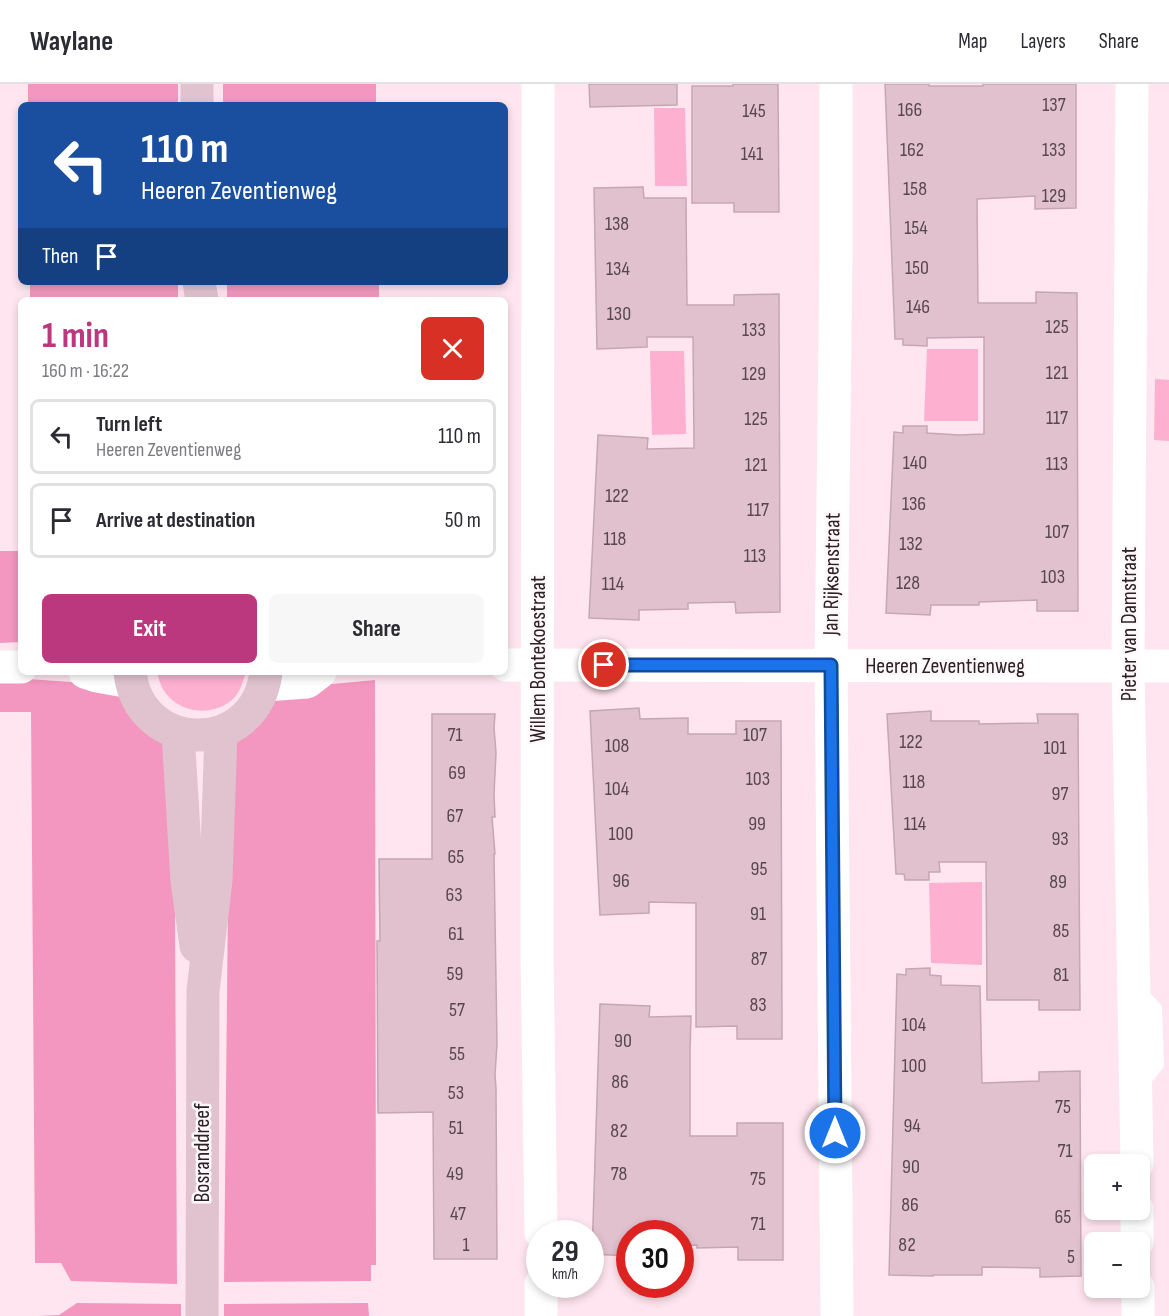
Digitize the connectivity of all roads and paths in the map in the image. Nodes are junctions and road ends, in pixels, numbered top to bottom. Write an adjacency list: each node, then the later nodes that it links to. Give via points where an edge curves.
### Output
1 (197, 84): 5 (main road)
2 (538, 84): 6 (street, Willem Bontekoestraat)
3 (836, 84): 8 (street, Jan Rijksenstraat)
4 (1132, 84): 12 (street, Pieter van Damstraat)
5 (197, 102)
6 (538, 664): 7 (street, Heeren Zeventienweg); 8 (street, Heeren Zeventienweg); 21 (street, Willem Bontekoestraat)
7 (508, 665)
8 (831, 665): 12 (street, Heeren Zeventienweg); 26 (street, Jan Rijksenstraat)
9 (1169, 666): 12 (street, Heeren Zeventienweg)
10 (0, 667): 11 (street)
11 (18, 667)
12 (1128, 667): 20 (street, Pieter van Damstraat)
13 (94, 675): 15 (street)
14 (316, 675): 16 (street, via 307,682)
15 (131, 677): 18 (main road, via 141,704 157,722)
16 (266, 679): 17 (main road, via 256,706 240,722)
17 (221, 732): 18 (main road, via 200,736); 19 (main road, Bosranddreef, via 216,879)
18 (178, 733): 19 (main road, Bosranddreef, via 187,881)
19 (203, 991): 24 (main road, Bosranddreef)
20 (1137, 1154)
21 (541, 1220)
22 (541, 1298): 25 (street)
23 (1138, 1298): 27 (street)
24 (202, 1314)
25 (541, 1316)
26 (837, 1316)
27 (1138, 1316)

